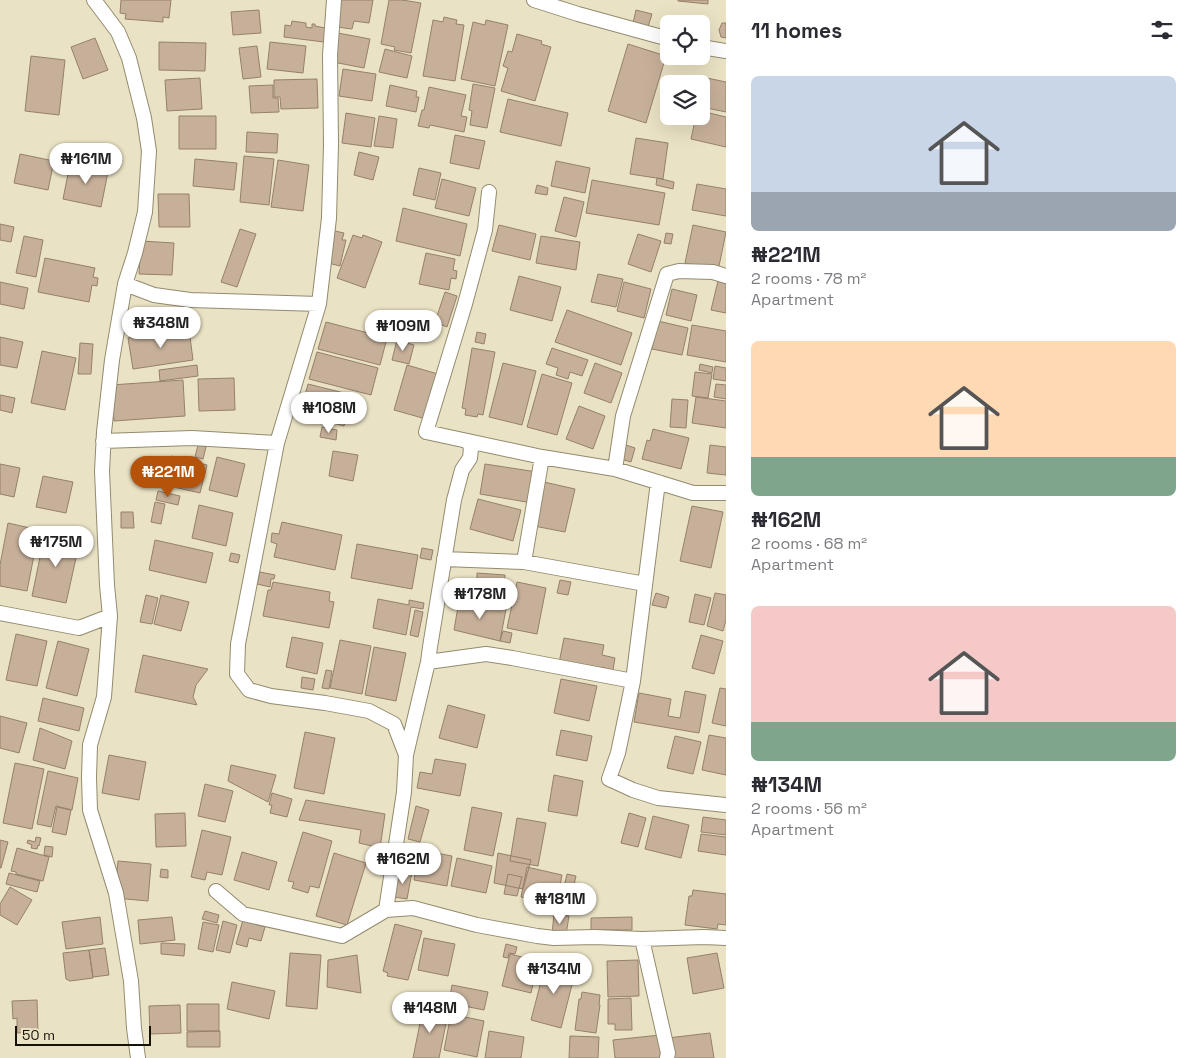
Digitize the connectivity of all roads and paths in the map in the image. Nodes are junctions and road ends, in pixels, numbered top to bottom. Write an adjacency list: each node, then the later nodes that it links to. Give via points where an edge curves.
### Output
1 (94, 0): 9 (street, via 118,32 129,58 149,151 145,212)
2 (334, 0): 10 (street, via 330,55 329,218)
3 (534, 0): 4 (street)
4 (660, 37)
5 (710, 48): 6 (street)
6 (726, 51)
7 (489, 192): 12 (street, via 482,239 426,432)
8 (726, 276): 15 (street, via 712,272 667,274 623,416)
9 (125, 284): 10 (street, via 154,295 190,300); 11 (street)
10 (319, 304): 13 (street)
11 (103, 441): 13 (street, via 192,438); 22 (street)
12 (468, 441): 14 (street); 18 (street, via 470,458 462,470 454,500)
13 (277, 443): 25 (street, via 238,644 237,674 249,690 369,711 394,724)
14 (542, 457): 15 (street); 19 (street)
15 (615, 469): 16 (street)
16 (658, 482): 17 (street, via 693,493); 20 (street)
17 (726, 493)
18 (444, 560): 19 (street); 23 (street)
19 (524, 562): 20 (street)
20 (645, 584): 24 (street)
21 (0, 613): 22 (street, via 79,628)
22 (110, 616): 31 (street, via 104,697 90,745 90,810 116,893 131,981)
23 (428, 662): 24 (street, via 486,654); 25 (street)
24 (633, 681): 26 (street, via 618,753 609,779 658,798)
25 (406, 755): 28 (street, via 404,792)
26 (726, 805)
27 (216, 891): 28 (street, via 243,914 342,936)
28 (386, 910): 30 (street, via 412,908 554,938)
29 (726, 938): 30 (street)
30 (642, 940): 32 (street)
31 (138, 1058)
32 (667, 1058)

